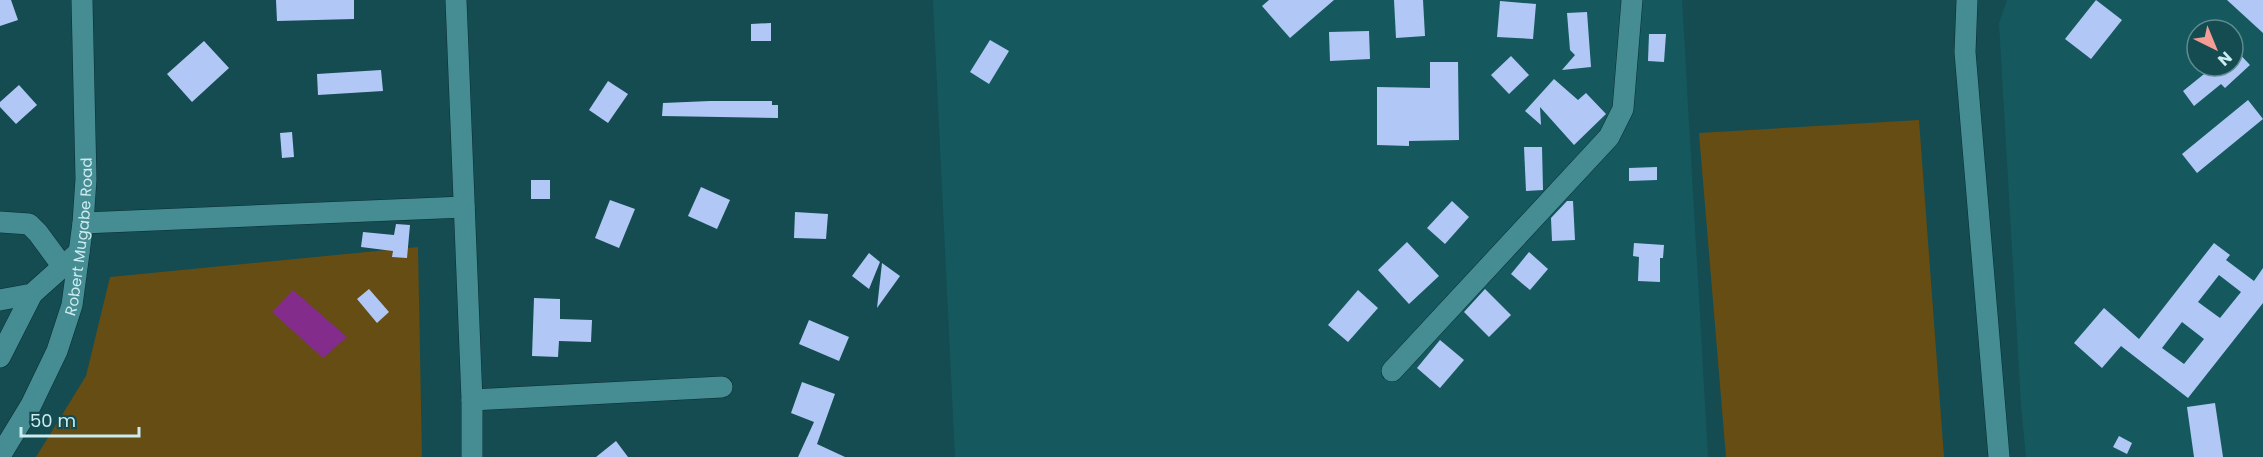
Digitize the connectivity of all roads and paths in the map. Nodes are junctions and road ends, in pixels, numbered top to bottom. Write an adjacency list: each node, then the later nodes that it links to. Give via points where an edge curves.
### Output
1 (82, 0): 7 (street, Robert Mugabe Road, via 86,179)
2 (456, 0): 5 (street)
3 (1632, 0): 13 (street, via 1623,109 1609,137)
4 (1967, 0): 18 (street, via 1965,52)
5 (464, 207): 7 (street); 15 (street)
6 (0, 222): 9 (street, via 29,224)
7 (83, 223): 8 (street, Robert Mugabe Road)
8 (79, 252): 9 (street); 16 (street, Robert Mugabe Road, via 72,305 57,351)
9 (63, 267): 10 (street)
10 (32, 294): 11 (street); 12 (street)
11 (0, 300)
12 (0, 357)
13 (1392, 371)
14 (722, 387): 15 (street)
15 (472, 400): 17 (street)
16 (0, 456)
17 (472, 457)
18 (1999, 457)

